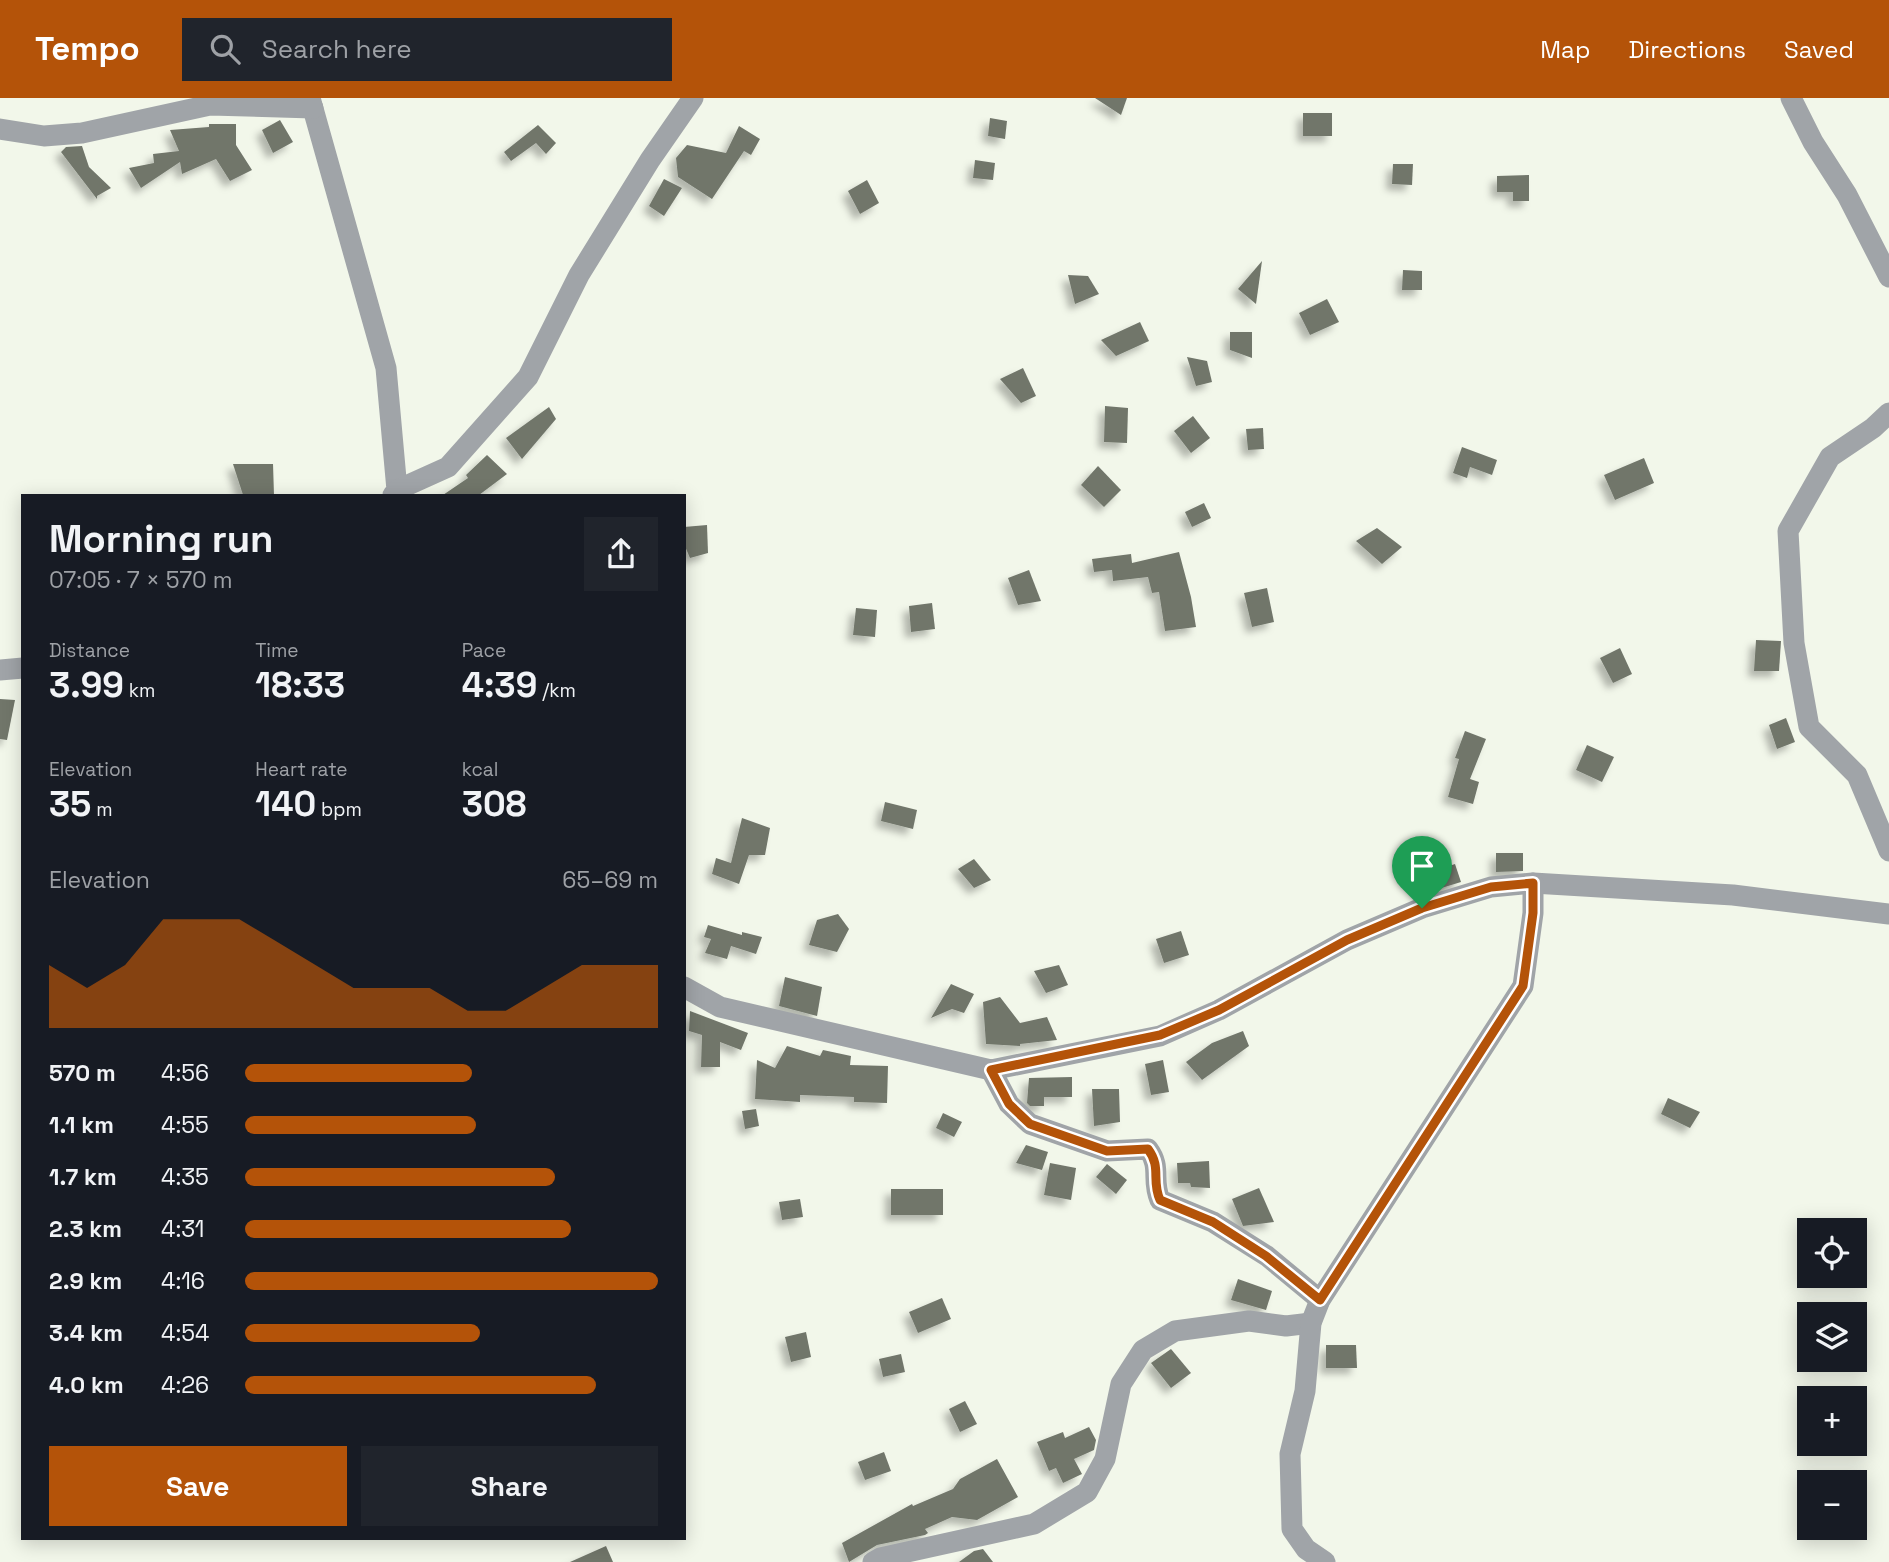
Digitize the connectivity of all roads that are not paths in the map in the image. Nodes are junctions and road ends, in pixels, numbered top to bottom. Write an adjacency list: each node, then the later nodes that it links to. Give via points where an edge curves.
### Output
1 (693, 98): 7 (street, via 579,275 528,377 448,467)
2 (1791, 98): 5 (street)
3 (311, 103): 4 (street, via 210,105 82,133 44,136); 7 (street, via 386,369)
4 (0, 129)
5 (1889, 277)
6 (1889, 413): 10 (street, via 1830,457 1788,531 1794,643 1809,727 1857,775)
7 (395, 493)
8 (21, 668): 9 (street)
9 (0, 670)
10 (1889, 852)
11 (1533, 883): 12 (street, via 1733,895); 14 (street, via 1491,887 1422,908 1347,940 1219,1010 1160,1035); 15 (street, via 1523,986)
12 (1889, 914)
13 (686, 988): 14 (street, via 720,1007)
14 (991, 1070): 15 (street, via 1009,1104 1030,1124 1107,1151 1148,1149 1156,1159 1160,1200 1213,1222 1266,1256)
15 (1320, 1300): 16 (street)
16 (1311, 1323): 17 (street, via 1286,1326 1250,1321 1175,1331 1143,1350 1121,1384 1105,1459 1087,1492 1034,1524); 18 (street, via 1305,1391 1290,1454 1292,1528 1306,1549)
17 (873, 1562)
18 (1325, 1562)

